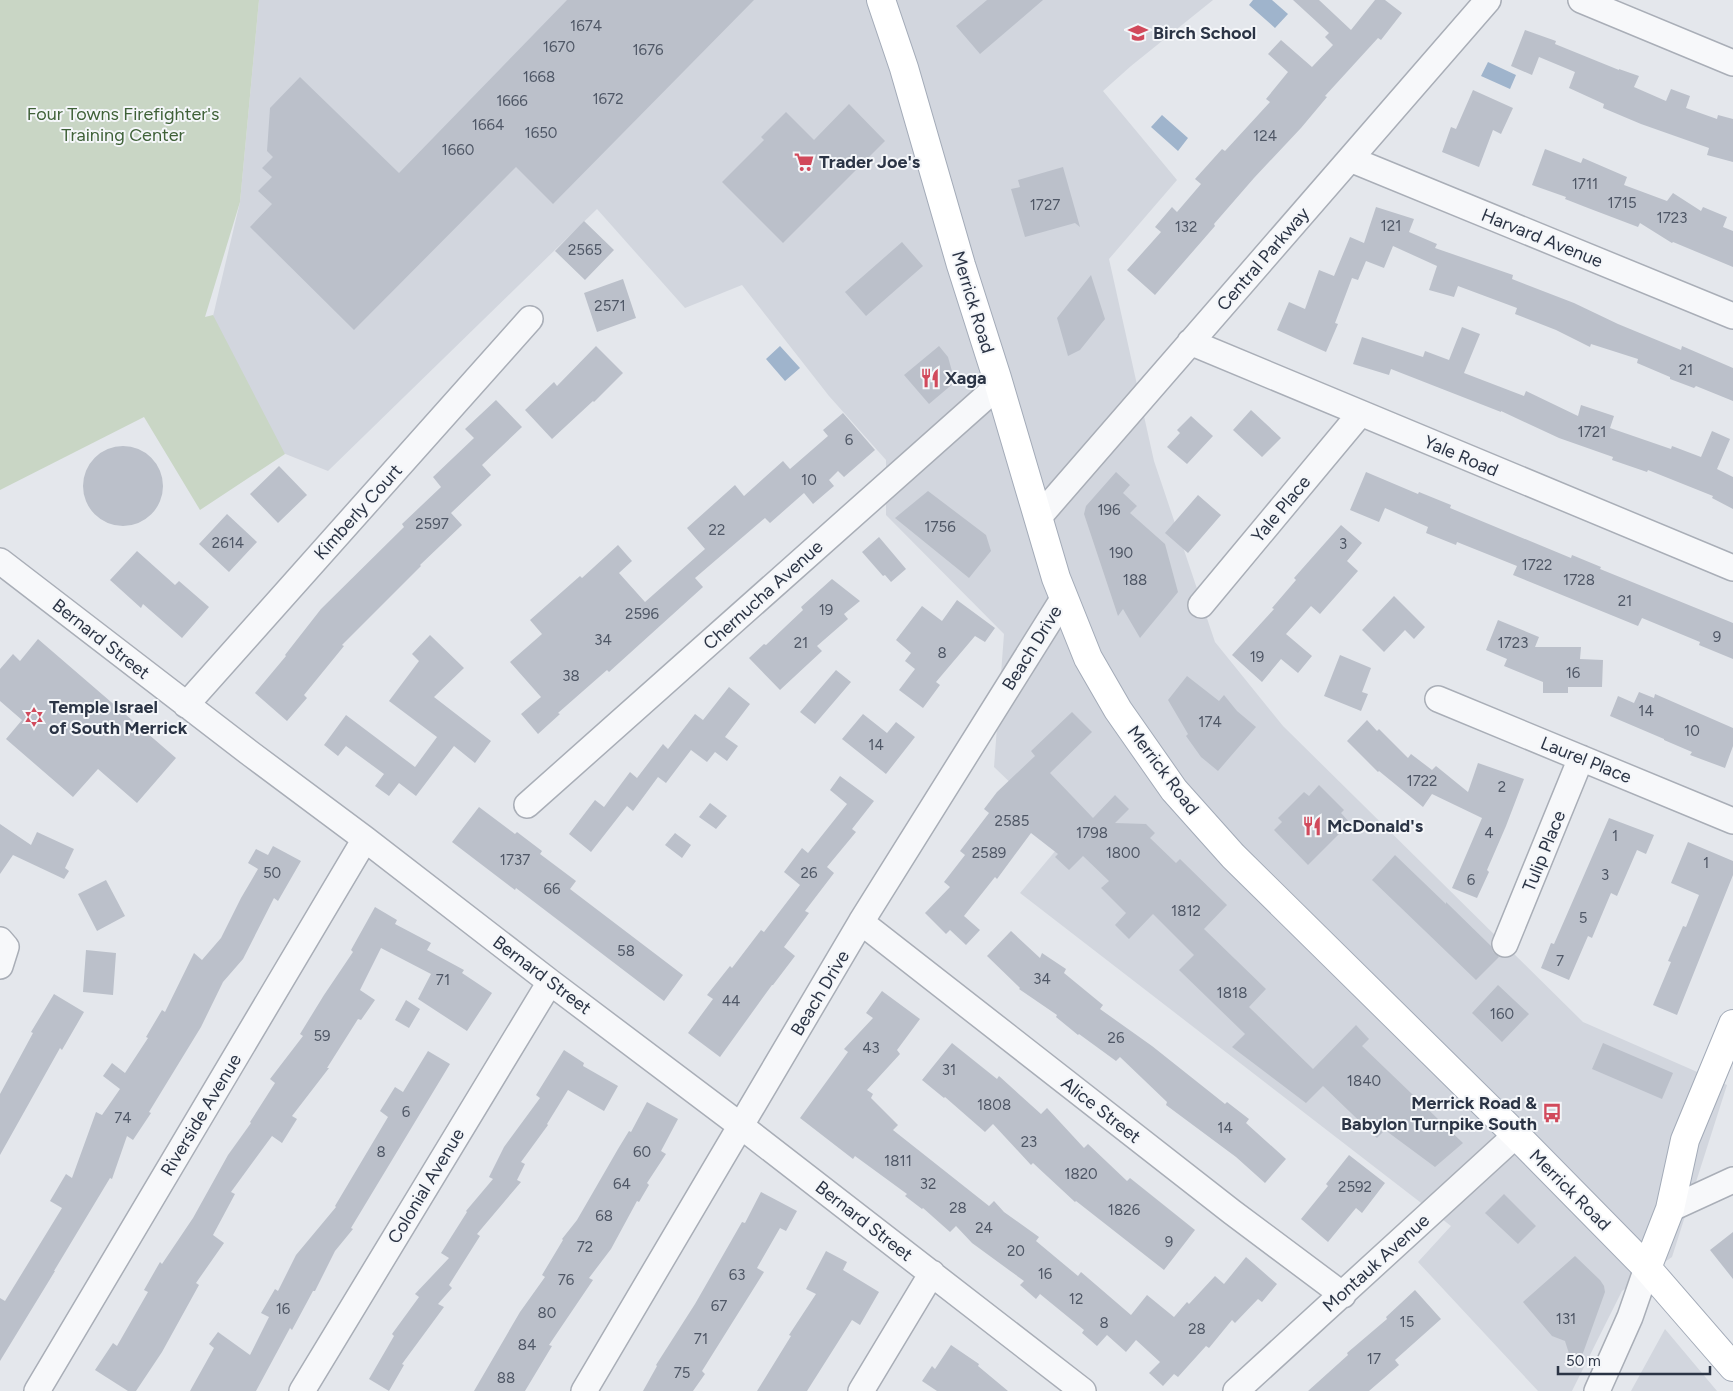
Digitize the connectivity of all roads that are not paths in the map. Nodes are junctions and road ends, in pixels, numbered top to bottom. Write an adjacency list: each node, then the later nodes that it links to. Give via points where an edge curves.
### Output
1 (881, 0): 9 (main road, Merrick Road)
2 (1488, 0): 5 (street, Central Parkway)
3 (1581, 0): 4 (street)
4 (1733, 64)
5 (1350, 159): 6 (street, Harvard Avenue); 8 (street, Central Parkway)
6 (1733, 316)
7 (530, 319): 17 (street, Kimberly Court)
8 (1190, 342): 10 (street, Yale Road); 11 (street, Central Parkway)
9 (999, 385): 11 (main road, Merrick Road); 19 (street, Chernucha Avenue)
10 (1360, 414): 13 (street, Yale Road); 15 (street, Yale Place)
11 (1038, 518): 14 (main road, Merrick Road)
12 (0, 561): 17 (street, Bernard Street)
13 (1733, 568)
14 (1063, 599): 22 (street, Beach Drive); 29 (main road, Merrick Road, via 1088,658 1113,701 1174,790 1233,856)
15 (1201, 605)
16 (1438, 699): 18 (street, Laurel Place)
17 (186, 705): 21 (street, Bernard Street)
18 (1581, 758): 20 (street, Laurel Place); 24 (street, Tulip Place)
19 (527, 805)
20 (1733, 821)
21 (365, 839): 26 (street, Bernard Street); 36 (street, Riverside Avenue)
22 (861, 922): 28 (street, Beach Drive); 34 (street, Alice Street)
23 (0, 940): 25 (street, via 6,947)
24 (1505, 944)
25 (0, 966)
26 (550, 982): 28 (street, Bernard Street); 37 (street, Colonial Avenue)
27 (1733, 1024): 31 (main road, via 1685,1140)
28 (741, 1126): 33 (street, Bernard Street); 38 (street, Beach Drive)
29 (1516, 1135): 32 (main road, Merrick Road); 34 (street, Montauk Avenue)
30 (1733, 1180): 31 (street)
31 (1670, 1209): 32 (main road)
32 (1647, 1268): 35 (main road, Merrick Road); 42 (street, via 1630,1317)
33 (932, 1273): 39 (street); 40 (street, Bernard Street)
34 (1342, 1295): 41 (street, Montauk Avenue)
35 (1733, 1367)
36 (37, 1391)
37 (302, 1391)
38 (584, 1391)
39 (861, 1391)
40 (1083, 1391)
41 (1236, 1391)
42 (1597, 1391)

